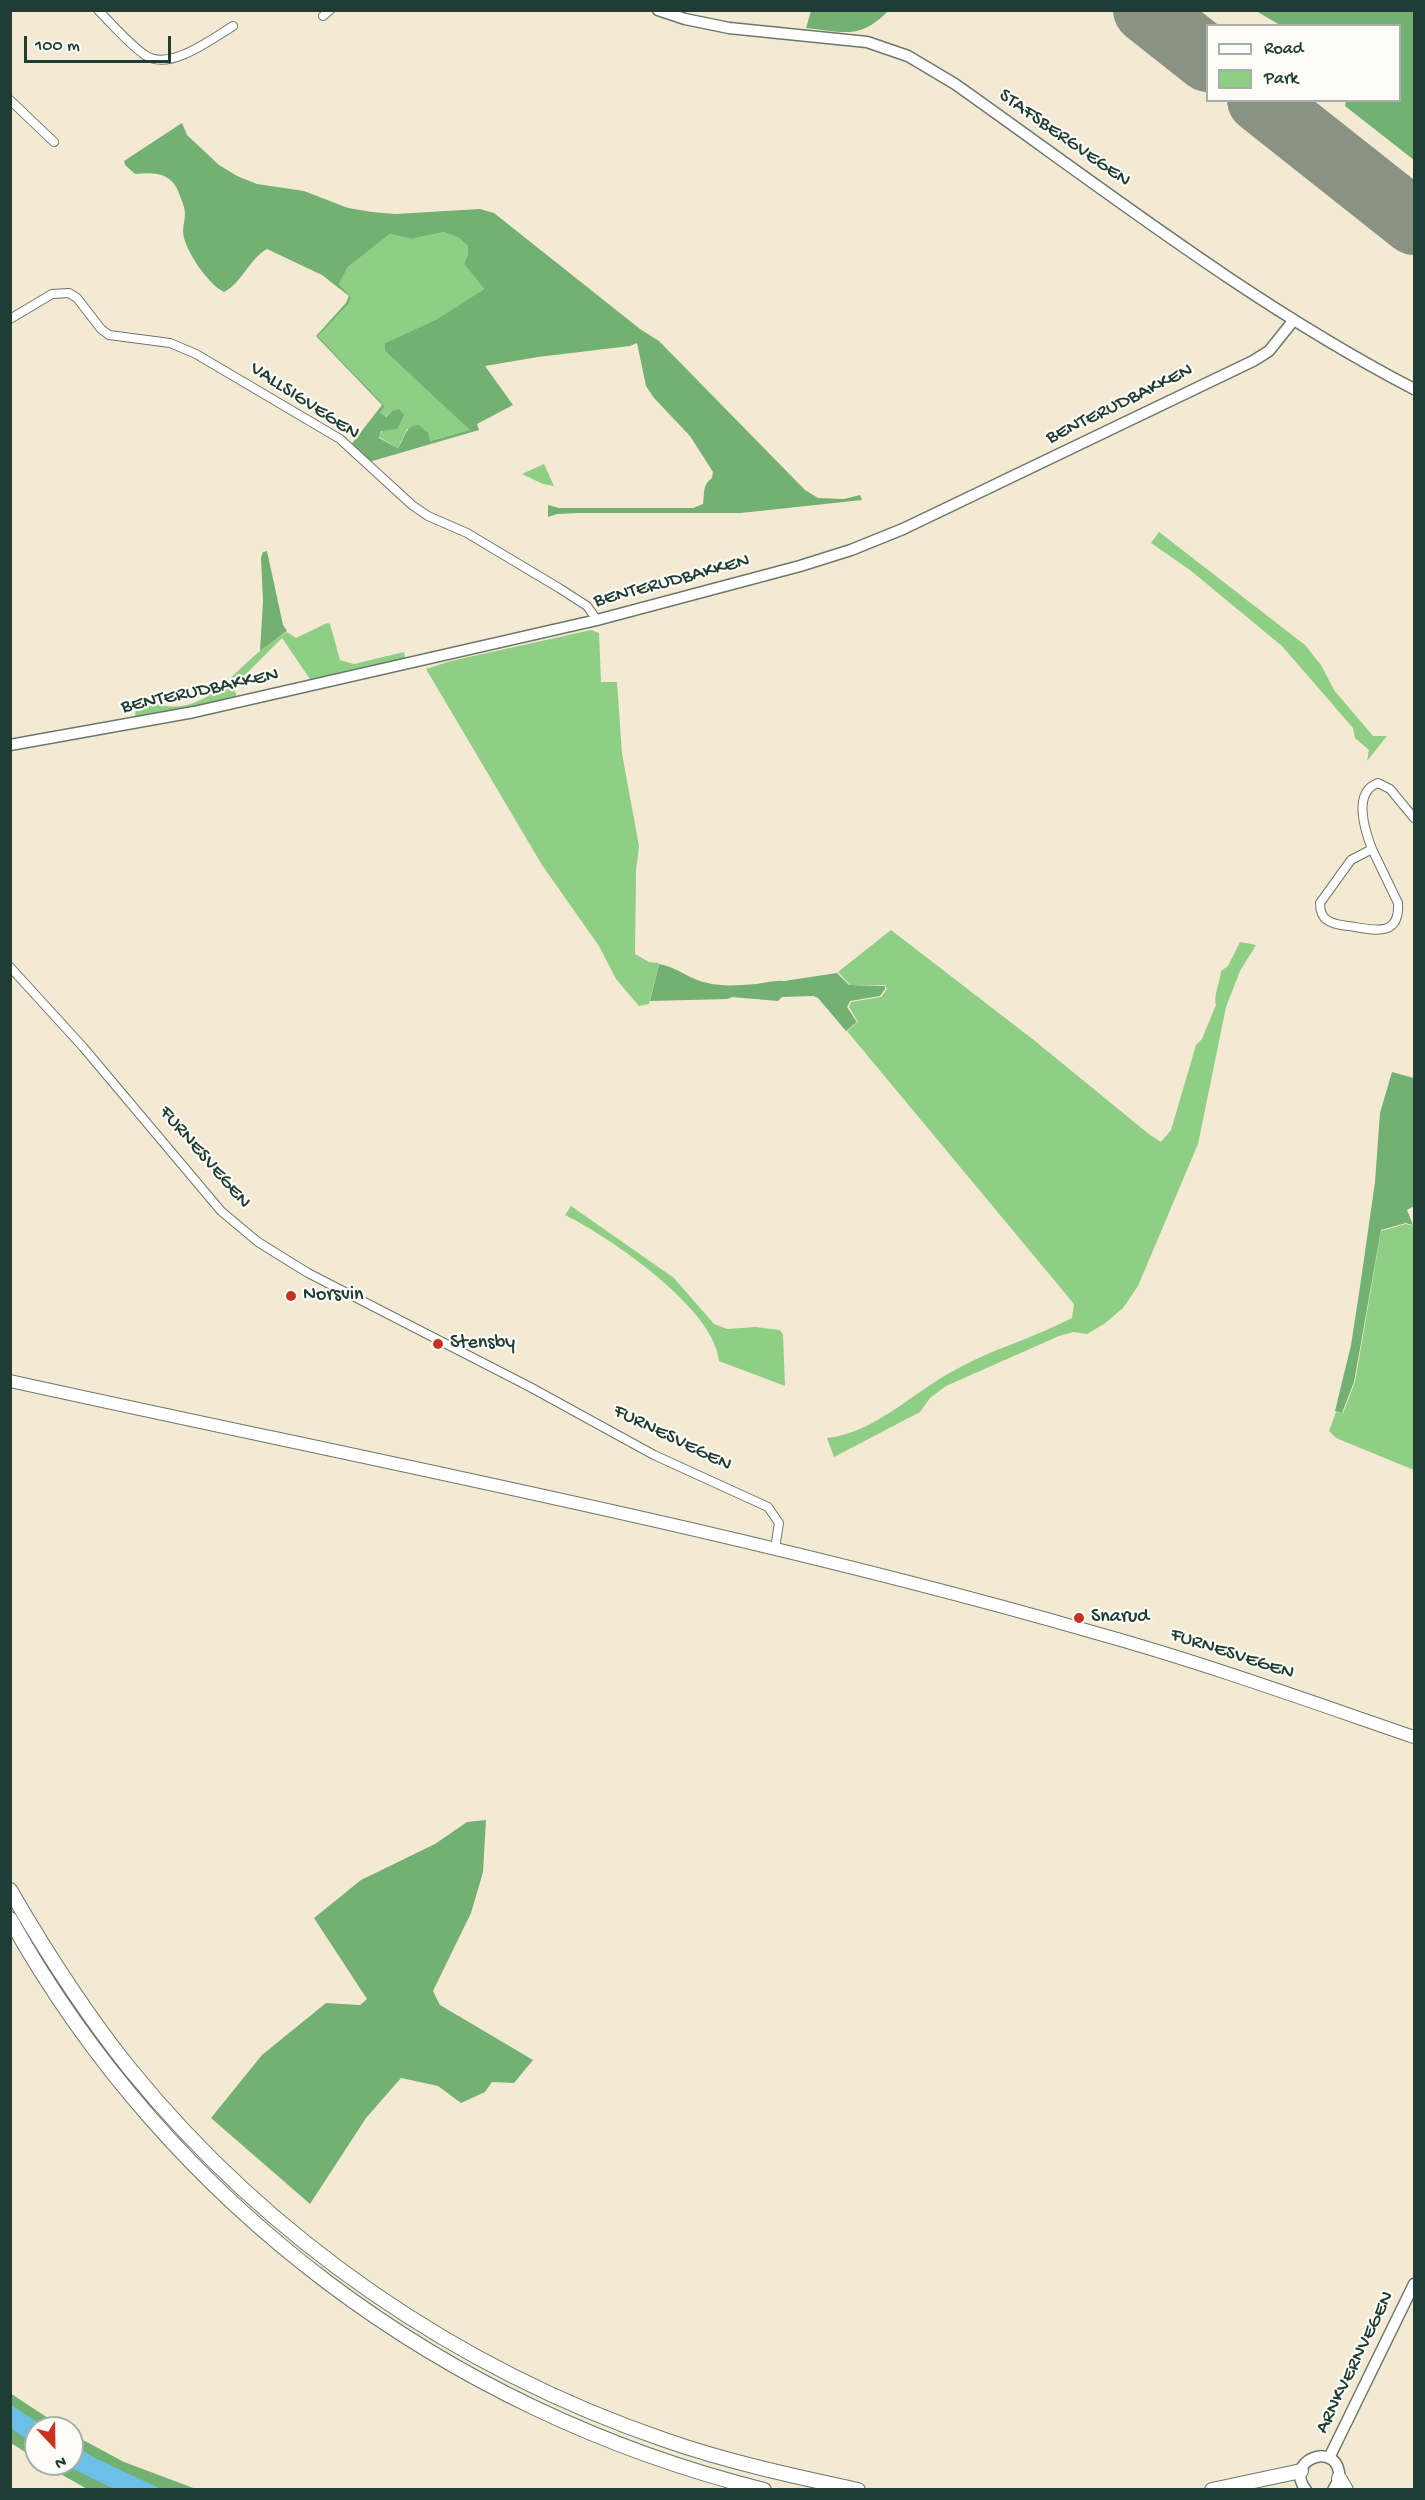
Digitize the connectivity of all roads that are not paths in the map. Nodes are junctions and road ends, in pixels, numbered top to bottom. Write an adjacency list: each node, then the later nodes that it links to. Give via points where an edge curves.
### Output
1 (98, 10): 3 (street, via 146,56 164,61)
2 (658, 10): 7 (main road, STAFSBERGVEGEN, via 729,28 867,42 908,56 955,84)
3 (233, 26)
4 (10, 100): 5 (street)
5 (54, 141)
6 (10, 319): 9 (street, VALLSIGVEGEN, via 52,294 69,293 109,336 164,342 196,354 340,439 412,505 559,588 587,606)
7 (1293, 321): 8 (main road, STAFSBERGVEGEN); 9 (main road, BENTERUDBAKKEN, via 1269,351 896,532 800,566)
8 (1414, 388)
9 (597, 620): 10 (main road, BENTERUDBAKKEN, via 194,712)
10 (10, 745)
11 (1414, 818): 12 (street, via 1386,785 1371,786 1362,809)
12 (1372, 849): 12 (street, via 1398,903 1393,925 1381,931 1328,921 1320,911 1320,903 1351,860)
13 (10, 967): 15 (street, FURNESVEGEN, via 221,1210 249,1235 308,1273 654,1455 768,1507 779,1523)
14 (10, 1381): 15 (main road)
15 (775, 1548): 16 (main road, FURNESVEGEN, via 1096,1633)
16 (1414, 1737)
17 (10, 1890): 24 (highway, via 78,1999 158,2103 250,2196 353,2280 464,2351 582,2408 704,2453)
18 (10, 1919): 23 (highway, via 65,2007 146,2114 240,2210 342,2294 425,2350 532,2408 615,2444)
19 (1414, 2284): 20 (main road, ARNKVERNVEGEN)
20 (1329, 2458): 21 (main road, via 1310,2458); 22 (main road, via 1338,2467)
21 (1300, 2471): 25 (highway); 26 (main road)
22 (1339, 2486)
23 (764, 2490)
24 (858, 2490)
25 (1212, 2490)
26 (1306, 2490)

